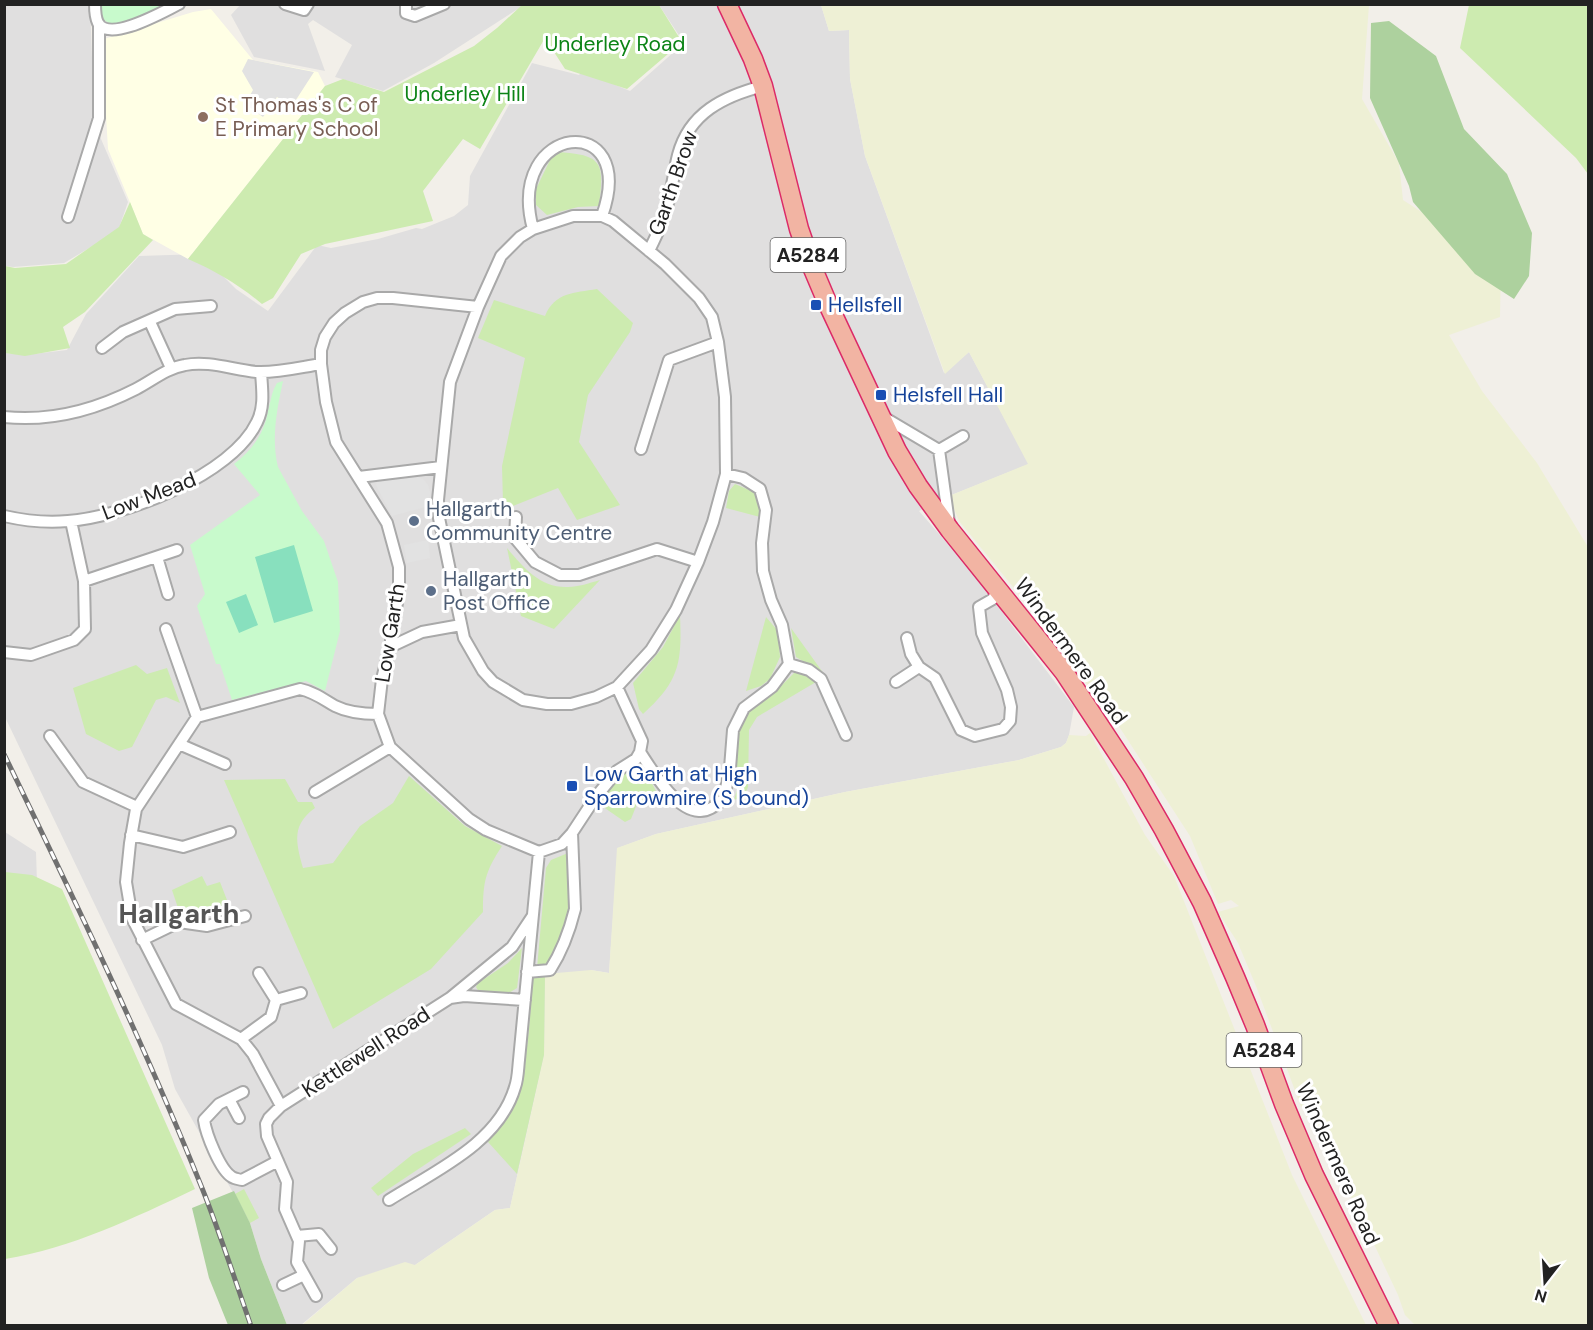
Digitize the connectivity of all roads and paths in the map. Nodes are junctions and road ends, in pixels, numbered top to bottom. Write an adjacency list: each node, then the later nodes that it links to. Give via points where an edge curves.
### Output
1 (95, 4): 8 (street)
2 (179, 4): 8 (street, via 121,30)
3 (285, 4): 4 (street, via 304,10)
4 (308, 4)
5 (406, 4): 6 (street, via 406,13 416,16)
6 (444, 4)
7 (727, 4): 9 (highway, Windermere Road / A5284)
8 (99, 24): 11 (street, via 99,118)
9 (763, 86): 13 (street, Garth Brow, via 712,106 690,126 679,152 665,216); 22 (highway, Windermere Road / A5284, via 799,229 826,302)
10 (602, 216): 12 (street, via 573,216); 12 (street, via 608,199 609,167 591,144 566,142 548,151 530,183 527,210); 13 (street)
11 (69, 217)
12 (532, 230): 15 (street, via 501,256)
13 (649, 251): 17 (street, via 699,298 712,317)
14 (212, 306): 16 (street, via 175,309)
15 (478, 307): 19 (street, Low Garth, via 393,298 363,302 334,323 325,337); 27 (street, via 450,382)
16 (150, 322): 18 (street, via 123,332); 20 (street)
17 (718, 342): 25 (street, via 669,360); 28 (street, via 725,397)
18 (102, 348)
19 (321, 364): 21 (street); 29 (street, Low Garth, via 336,442)
20 (171, 368): 21 (street, via 206,364); 23 (street, via 107,404 68,416)
21 (261, 372): 32 (street, Low Mead, via 263,398 258,420 245,442 205,474 130,506)
22 (880, 415): 26 (street); 33 (highway, Windermere Road / A5284, via 918,486)
23 (4, 417)
24 (963, 436): 26 (street)
25 (641, 448)
26 (939, 450): 33 (street)
27 (441, 467): 29 (street); 40 (street, via 439,518)
28 (726, 474): 36 (street); 45 (street, via 760,489 766,510 763,571 782,625)
29 (359, 477): 43 (street, Low Garth, via 387,523 399,567)
30 (4, 516): 32 (street, Low Mead, via 28,522)
31 (516, 517): 36 (street, via 515,538 535,562 560,575 579,575 657,549)
32 (71, 521): 37 (street)
33 (950, 530): 38 (highway, Windermere Road / A5284)
34 (177, 550): 35 (street)
35 (157, 556): 37 (street); 39 (street)
36 (698, 562): 48 (street, via 676,610 651,650)
37 (84, 581): 44 (street, via 85,629 74,640 31,655)
38 (999, 591): 46 (street, via 980,607 982,633 1011,706 1010,721 1003,729 975,736 961,730 935,678); 84 (highway, Windermere Road / A5284, via 1085,702 1180,858 1235,977 1314,1175)
39 (168, 594)
40 (461, 625): 43 (street, via 422,633); 48 (street, via 483,671 502,689 523,699 571,704)
41 (166, 629): 50 (street)
42 (907, 639): 46 (street)
43 (390, 647): 49 (street, Low Garth)
44 (4, 652)
45 (789, 664): 51 (street, via 809,670 821,679); 55 (street, via 772,687 744,708 733,730 724,799 711,808 699,812 684,807 660,782)
46 (919, 667): 47 (street)
47 (896, 682)
48 (617, 687): 55 (street, via 642,741)
49 (378, 714): 50 (street, via 360,714 337,707 314,692 300,689); 54 (street, Low Garth)
50 (197, 717): 53 (street)
51 (846, 735)
52 (50, 736): 58 (street, via 83,782)
53 (179, 744): 56 (street); 58 (street)
54 (390, 747): 57 (street); 62 (street, Low Garth, via 469,819)
55 (640, 752): 60 (street, via 636,759 616,771)
56 (225, 764)
57 (315, 792)
58 (137, 807): 61 (street)
59 (230, 832): 61 (street, via 183,847)
60 (572, 833): 62 (street, via 562,844); 66 (street, via 573,917 550,970)
61 (131, 835): 65 (street, via 126,882 132,918)
62 (539, 852): 64 (street)
63 (245, 916): 65 (street, via 207,926 179,922)
64 (532, 917): 66 (street); 69 (street, Kettlewell Road, via 512,947)
65 (142, 940): 72 (street, via 176,1004)
66 (527, 972): 71 (street)
67 (259, 973): 70 (street)
68 (301, 993): 70 (street)
69 (450, 998): 71 (street, Kettlewell Road); 75 (street, Kettlewell Road)
70 (276, 1000): 72 (street, via 271,1017)
71 (525, 1000): 78 (street, via 516,1086 500,1118 477,1144)
72 (241, 1039): 75 (street)
73 (243, 1092): 74 (street)
74 (229, 1099): 76 (street); 77 (street, via 204,1120 206,1134 225,1170 242,1180)
75 (281, 1106): 77 (street, via 266,1124)
76 (238, 1118)
77 (278, 1161): 79 (street, via 286,1182 285,1209)
78 (389, 1200)
79 (297, 1236): 80 (street, via 319,1234); 81 (street, via 297,1262)
80 (331, 1249)
81 (304, 1275): 82 (street); 83 (street)
82 (283, 1285)
83 (316, 1296)
84 (1389, 1326)

